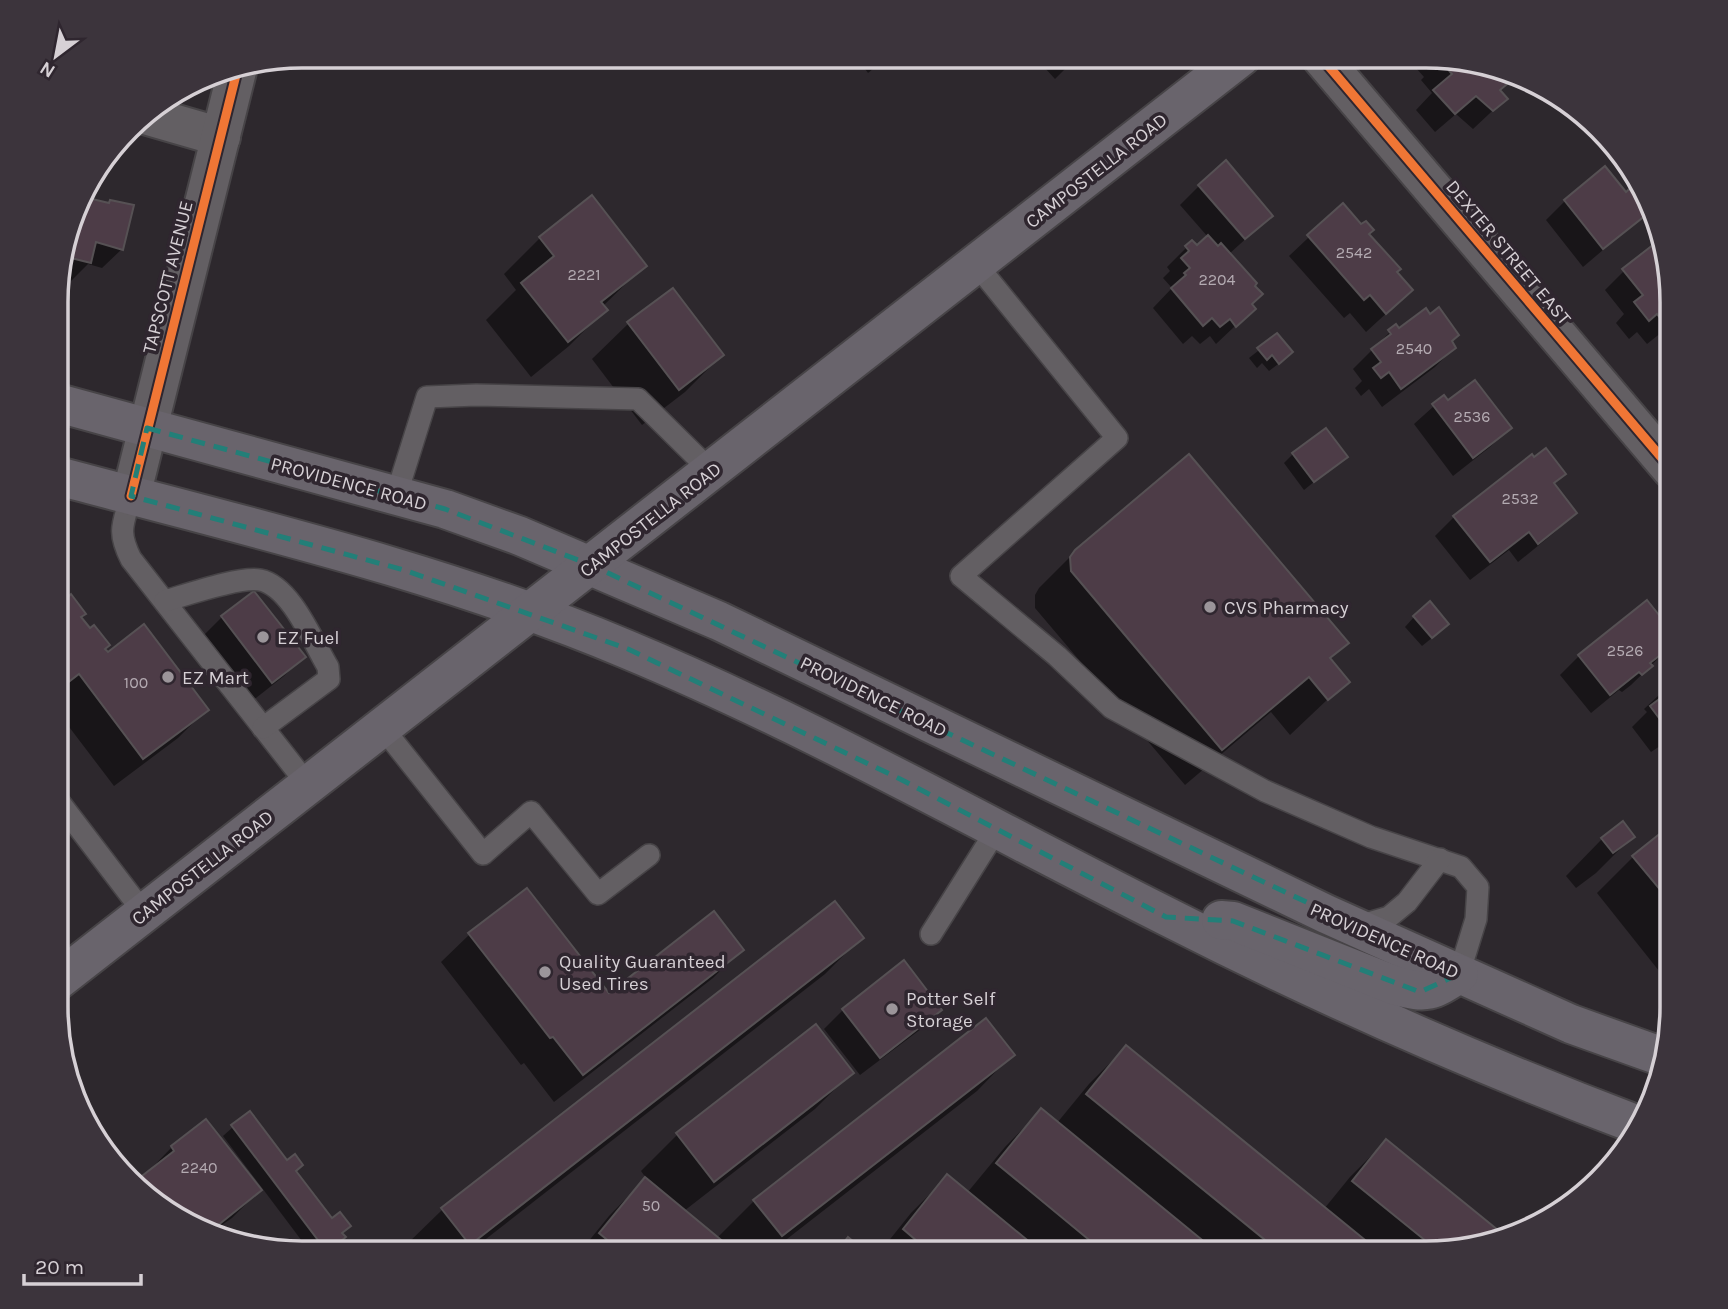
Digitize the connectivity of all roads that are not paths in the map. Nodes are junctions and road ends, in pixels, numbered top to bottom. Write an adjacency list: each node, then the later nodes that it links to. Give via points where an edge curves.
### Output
1 (1225, 69): 6 (main road, CAMPOSTELLA ROAD)
2 (1330, 69): 9 (street, DEXTER STREET EAST)
3 (235, 79): 5 (street, TAPSCOTT AVENUE)
4 (159, 118): 5 (street)
5 (221, 137): 8 (street, TAPSCOTT AVENUE)
6 (976, 264): 10 (main road, CAMPOSTELLA ROAD); 23 (lane, via 1117,438 961,576 1112,708 1265,791 1371,837)
7 (68, 406): 8 (main road, PROVIDENCE ROAD)
8 (147, 428): 12 (street, TAPSCOTT AVENUE); 13 (main road, PROVIDENCE ROAD)
9 (1660, 456)
10 (711, 471): 13 (lane, via 638,398 427,397); 14 (main road, CAMPOSTELLA ROAD)
11 (68, 479): 12 (main road)
12 (131, 496): 15 (lane, via 121,540); 16 (main road, via 404,570)
13 (396, 496): 14 (main road, PROVIDENCE ROAD, via 445,509)
14 (591, 565): 16 (main road, CAMPOSTELLA ROAD); 26 (main road, PROVIDENCE ROAD, via 719,621)
15 (165, 601): 18 (lane); 18 (lane, via 258,579 274,585 290,601 328,667 329,679)
16 (530, 611): 17 (main road, CAMPOSTELLA ROAD); 21 (main road, via 707,684)
17 (382, 727): 19 (main road, CAMPOSTELLA ROAD); 22 (lane, via 483,854 531,812 598,894)
18 (263, 728): 19 (lane)
19 (308, 785): 24 (main road, CAMPOSTELLA ROAD)
20 (69, 814): 24 (lane)
21 (997, 829): 25 (main road); 27 (lane)
22 (649, 855)
23 (1440, 859): 26 (lane, via 1390,917); 29 (lane, via 1461,867 1478,887 1476,919)
24 (144, 913): 28 (main road, CAMPOSTELLA ROAD)
25 (1166, 917): 29 (main road, via 1233,921 1420,992 1435,989); 31 (main road, via 1446,1049)
26 (1355, 927): 29 (main road, PROVIDENCE ROAD)
27 (931, 934)
28 (69, 972)
29 (1459, 974): 30 (main road, PROVIDENCE ROAD, via 1571,1024)
30 (1654, 1054)
31 (1629, 1122)

